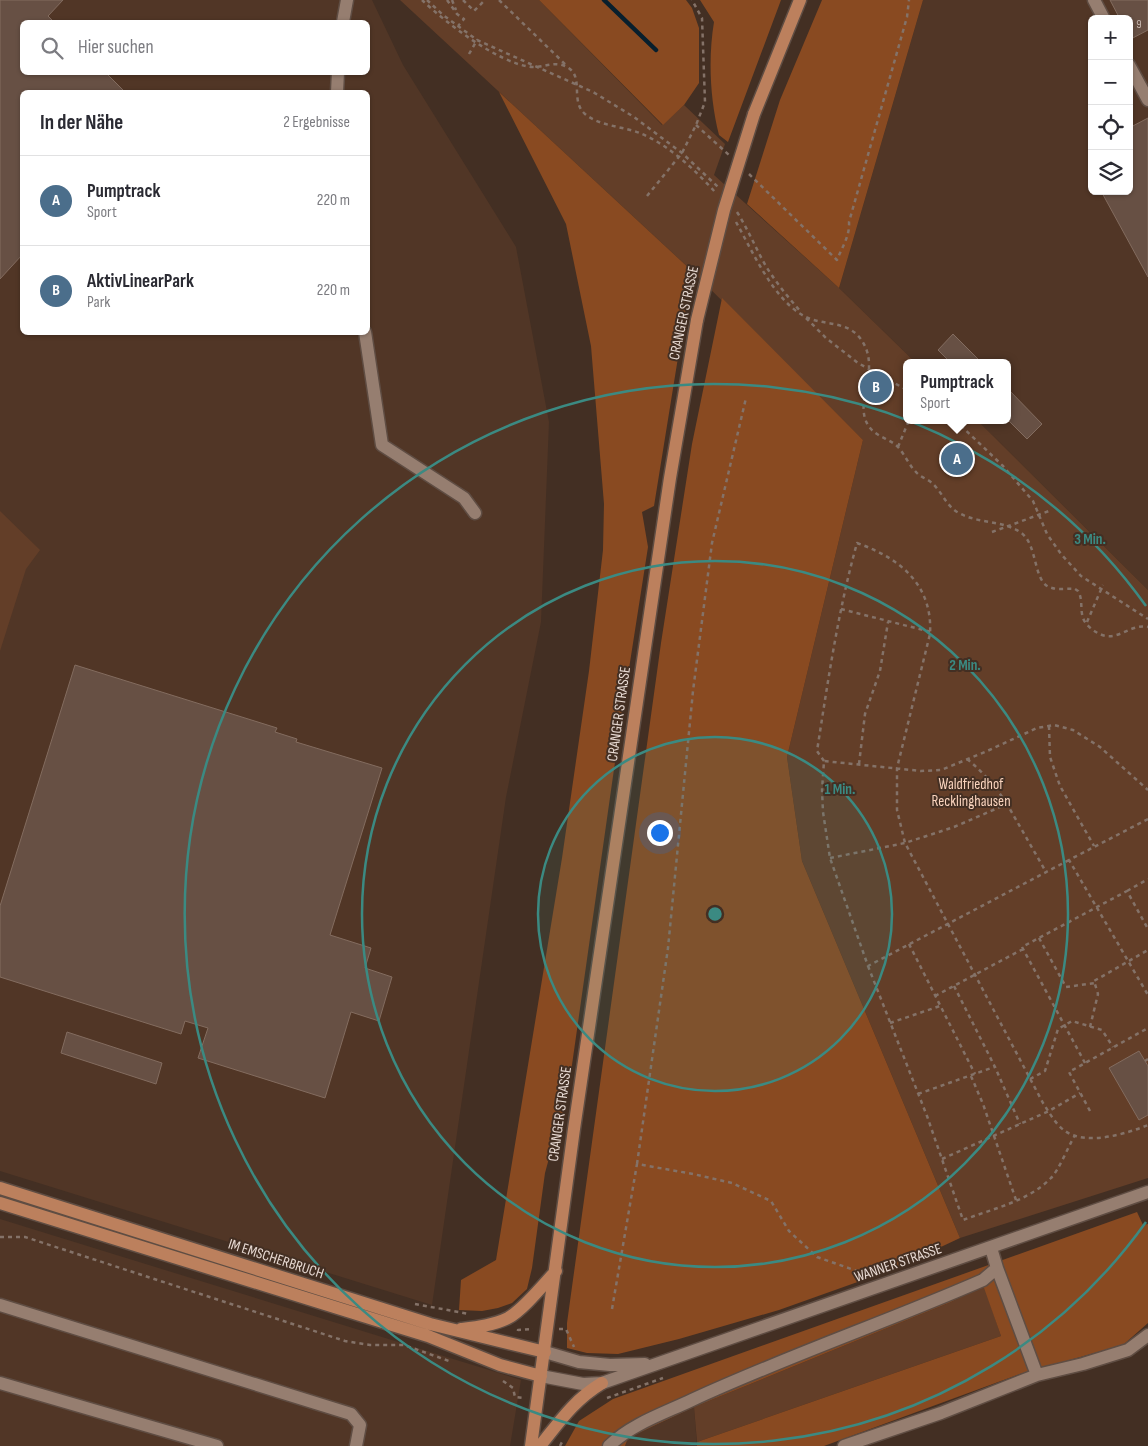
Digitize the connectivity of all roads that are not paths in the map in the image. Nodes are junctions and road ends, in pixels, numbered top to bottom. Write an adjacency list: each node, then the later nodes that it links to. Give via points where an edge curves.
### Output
1 (347, 0): 5 (street)
2 (800, 0): 17 (main road, CRANGER STRASSE, bridge, via 754,114 724,210 697,320 669,488)
3 (1094, 0): 4 (street)
4 (1102, 15)
5 (344, 20)
6 (1133, 72): 9 (street)
7 (338, 75): 8 (street)
8 (336, 90)
9 (1148, 100)
10 (365, 335): 11 (street, via 382,445 464,498)
11 (475, 513)
12 (0, 1188): 19 (main road, IM EMSCHERBRUCH)
13 (1148, 1192): 15 (street, WANNER STRASSE)
14 (0, 1203): 19 (main road, IM EMSCHERBRUCH)
15 (991, 1248): 16 (street); 23 (street, WANNER STRASSE)
16 (997, 1268): 24 (street); 32 (street, via 983,1280 717,1389 648,1421)
17 (556, 1271): 20 (main road, via 508,1318 485,1326); 22 (main road, CRANGER STRASSE)
18 (0, 1305): 29 (street, via 351,1414 360,1425)
19 (429, 1330): 20 (main road, IM EMSCHERBRUCH); 25 (main road, IM EMSCHERBRUCH, via 451,1346 500,1365)
20 (454, 1330): 22 (main road, IM EMSCHERBRUCH)
21 (1148, 1335): 24 (street, via 1128,1350)
22 (544, 1352): 23 (street, WANNER STRASSE, via 579,1362); 25 (main road, CRANGER STRASSE)
23 (657, 1364): 27 (street, WANNER STRASSE)
24 (1037, 1375): 33 (street, via 941,1413)
25 (541, 1376): 27 (street, WANNER STRASSE, via 583,1384); 30 (main road, CRANGER STRASSE)
26 (0, 1383): 28 (street)
27 (602, 1383): 31 (main road, via 568,1410)
28 (217, 1446)
29 (356, 1446)
30 (531, 1446)
31 (540, 1446)
32 (609, 1446)
33 (844, 1446)

